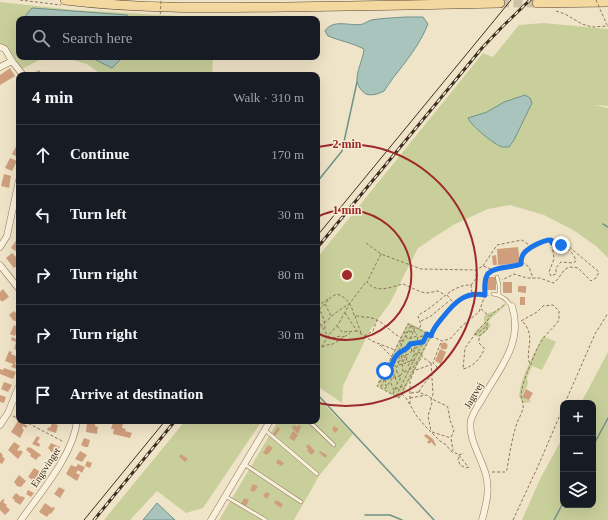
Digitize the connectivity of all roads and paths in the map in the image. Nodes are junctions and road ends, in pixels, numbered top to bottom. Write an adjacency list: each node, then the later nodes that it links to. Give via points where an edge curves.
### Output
1 (65, 0): 5 (main road, via 109,5 213,8)
2 (161, 0): 8 (path, bridge)
3 (596, 0): 9 (path, bridge)
4 (608, 2): 6 (main road)
5 (500, 3)
6 (537, 3)
7 (554, 10): 9 (path, via 592,27)
8 (160, 16)
9 (608, 26)
10 (0, 47): 11 (street, via 5,49)
11 (12, 61): 12 (street); 13 (street)
12 (0, 67)
13 (21, 72)
14 (16, 194): 18 (street, via 7,236)
15 (551, 240): 17 (path); 19 (path, via 543,240); 27 (path, via 561,240 597,270 598,276 591,281 578,268 571,267 562,271 556,282)
16 (366, 243): 20 (path)
17 (552, 243): 17 (path, via 568,249 576,261 561,262 556,268 556,274 551,276 549,272 554,259)
18 (0, 247)
19 (532, 248): 21 (path, via 522,256); 23 (path, via 522,240 497,245)
20 (381, 254): 24 (path, via 421,269); 28 (path)
21 (522, 262): 25 (path); 27 (path, via 529,267)
22 (0, 265): 30 (street)
23 (483, 266): 24 (path); 25 (path)
24 (476, 270): 31 (path, via 476,279)
25 (493, 270): 26 (path); 35 (path, via 486,278)
26 (497, 277): 29 (lane)
27 (533, 278): 29 (path, via 514,274)
28 (366, 282): 34 (path, via 379,290 403,284 421,292 438,290); 39 (path)
29 (498, 282): 36 (lane)
30 (16, 285)
31 (471, 285): 32 (path); 34 (path, via 462,285)
32 (472, 294): 35 (path); 42 (path)
33 (493, 294): 35 (path); 36 (lane)
34 (446, 295): 38 (path); 54 (path, via 418,316)
35 (486, 295): 45 (path)
36 (499, 295): 43 (lane)
37 (331, 298): 39 (path, via 337,294); 40 (path); 41 (path)
38 (450, 300): 42 (path); 54 (path)
39 (350, 303): 47 (path); 49 (path); 50 (path)
40 (320, 304)
41 (325, 304): 44 (path); 50 (path)
42 (454, 304): 81 (path, via 437,324)
43 (510, 304): 51 (path); 58 (street, Jagtvej)
44 (320, 309)
45 (480, 309): 51 (path); 89 (path, via 450,339)
46 (320, 312): 57 (path)
47 (345, 312): 60 (path); 66 (path)
48 (608, 312): 160 (path, via 595,334)
49 (354, 315): 52 (path); 72 (path)
50 (332, 316): 57 (path)
51 (489, 316): 55 (path)
52 (377, 319): 79 (path, via 372,331); 85 (path)
53 (522, 321): 58 (path); 121 (path, via 527,326 530,340); 121 (path, via 543,306 553,305 559,311 559,320 544,337)
54 (421, 322): 65 (path)
55 (486, 322): 62 (path); 76 (path)
56 (320, 323): 59 (path)
57 (325, 323): 59 (path); 64 (path)
58 (516, 324): 178 (street, Jagtvej, via 505,362 484,395 471,422 478,455)
59 (322, 326): 64 (path)
60 (337, 326): 68 (path); 77 (path)
61 (411, 326): 63 (path); 67 (path); 71 (path); 73 (path, via 408,324)
62 (487, 326): 75 (path); 82 (path)
63 (415, 327): 65 (path); 67 (path)
64 (325, 329): 77 (path)
65 (419, 329): 70 (path)
66 (357, 331): 69 (path); 72 (path)
67 (413, 331): 71 (path); 84 (path); 87 (path)
68 (342, 332): 69 (path); 78 (path)
69 (350, 332): 83 (path)
70 (425, 332): 74 (path); 84 (path, via 423,336)
71 (408, 333): 73 (path); 80 (path)
72 (362, 334): 79 (path)
73 (403, 334): 85 (path)
74 (427, 334): 81 (path); 90 (path)
75 (478, 334): 76 (path); 82 (path)
76 (475, 335): 82 (path, via 465,348 463,369 477,362 484,350 479,343)
77 (328, 336): 78 (path); 96 (path)
78 (341, 336): 83 (path)
79 (364, 336): 93 (path)
80 (406, 336): 86 (path); 87 (path)
81 (431, 336): 89 (path); 106 (path)
82 (479, 336)
83 (344, 337): 96 (path)
84 (418, 337): 87 (path); 92 (path)
85 (401, 338): 88 (path)
86 (405, 339): 87 (path); 88 (path); 94 (path)
87 (409, 339): 91 (path)
88 (400, 341): 94 (path); 99 (path)
89 (442, 341): 120 (path)
90 (423, 342): 92 (path); 95 (path)
91 (410, 344): 92 (path); 100 (path); 101 (path)
92 (416, 344): 97 (path)
93 (380, 345): 99 (path); 110 (path)
94 (401, 346): 98 (path); 101 (path)
95 (420, 346): 97 (path); 102 (path)
96 (321, 348)
97 (414, 349): 100 (path); 105 (path)
98 (399, 350): 103 (path); 107 (path)
99 (395, 351): 110 (path)
100 (412, 351): 104 (path)
101 (405, 352): 107 (path); 108 (path)
102 (418, 352): 105 (path); 106 (path); 113 (path)
103 (397, 354): 107 (path); 116 (path)
104 (409, 354): 109 (path); 115 (path)
105 (414, 354): 115 (path)
106 (422, 354): 111 (path); 119 (path)
107 (401, 355): 108 (path); 112 (path); 114 (path)
108 (405, 356): 109 (path); 112 (path); 117 (path)
109 (408, 356): 118 (path)
110 (392, 357): 124 (path)
111 (422, 357): 120 (path); 129 (path)
112 (402, 360): 114 (path); 117 (path)
113 (414, 360): 115 (path); 119 (path); 128 (path)
114 (398, 361): 116 (path); 122 (path)
115 (410, 361): 118 (path); 123 (path)
116 (393, 363): 125 (path)
117 (403, 363): 118 (path); 122 (path); 132 (path)
118 (406, 363): 123 (path)
119 (415, 363): 126 (path)
120 (432, 364): 129 (path); 135 (path); 135 (path, via 437,367)
121 (530, 364): 178 (path, via 521,397 523,409 516,425 507,470)
122 (399, 365): 125 (path); 131 (path)
123 (408, 366): 128 (path)
124 (387, 367): 127 (path); 130 (path)
125 (390, 368): 127 (path); 134 (path)
126 (412, 368): 128 (path); 139 (path)
127 (388, 369): 130 (path); 134 (path)
128 (409, 369): 132 (path); 133 (path)
129 (416, 370): 155 (path, via 410,381)
130 (385, 371): 143 (path)
131 (397, 371): 136 (path); 137 (path)
132 (403, 372): 137 (path)
133 (408, 372): 138 (path); 139 (path)
134 (388, 373): 140 (path)
135 (432, 375): 151 (path); 159 (path)
136 (395, 376): 137 (path); 140 (path); 142 (path); 144 (path)
137 (400, 376): 141 (path)
138 (406, 377): 141 (path); 145 (path)
139 (410, 377): 146 (path)
140 (385, 379): 143 (path); 147 (path); 148 (path)
141 (400, 380): 144 (path)
142 (390, 381): 147 (path); 150 (path)
143 (379, 382): 148 (path, via 378,386)
144 (397, 384): 150 (path)
145 (402, 386): 146 (path); 150 (path); 156 (path)
146 (406, 386): 154 (path)
147 (386, 387): 149 (path)
148 (381, 388): 149 (path)
149 (385, 390): 153 (path)
150 (394, 390): 153 (path)
151 (419, 392): 155 (path); 157 (path)
152 (16, 393): 167 (street)
153 (393, 394): 156 (path)
154 (401, 394): 156 (path, via 399,398); 161 (path)
155 (410, 394): 158 (path)
156 (396, 396)
157 (425, 396): 158 (path); 159 (path)
158 (410, 398): 161 (path)
159 (432, 399): 169 (path, via 428,416); 170 (path, via 448,408 454,430)
160 (566, 400)
161 (410, 405): 169 (path)
162 (560, 415): 185 (path)
163 (30, 424): 171 (path)
164 (76, 424): 171 (street, Engsvinget)
165 (268, 424): 168 (street)
166 (312, 424): 172 (lane)
167 (0, 425)
168 (265, 430): 176 (street); 177 (lane)
169 (431, 431): 170 (path); 173 (path)
170 (451, 438): 173 (path)
171 (70, 445): 181 (street, Engsvinget, via 63,460)
172 (334, 445)
173 (453, 452): 175 (path)
174 (464, 453): 175 (path)
175 (459, 456): 175 (path, via 469,468 460,465)
176 (244, 464): 179 (street); 180 (lane)
177 (317, 474)
178 (486, 474): 184 (street, Jagtvej, via 488,498)
179 (225, 496): 182 (street); 183 (lane)
180 (301, 502)
181 (21, 520)
182 (211, 520)
183 (266, 520)
184 (482, 520)
185 (513, 520)

